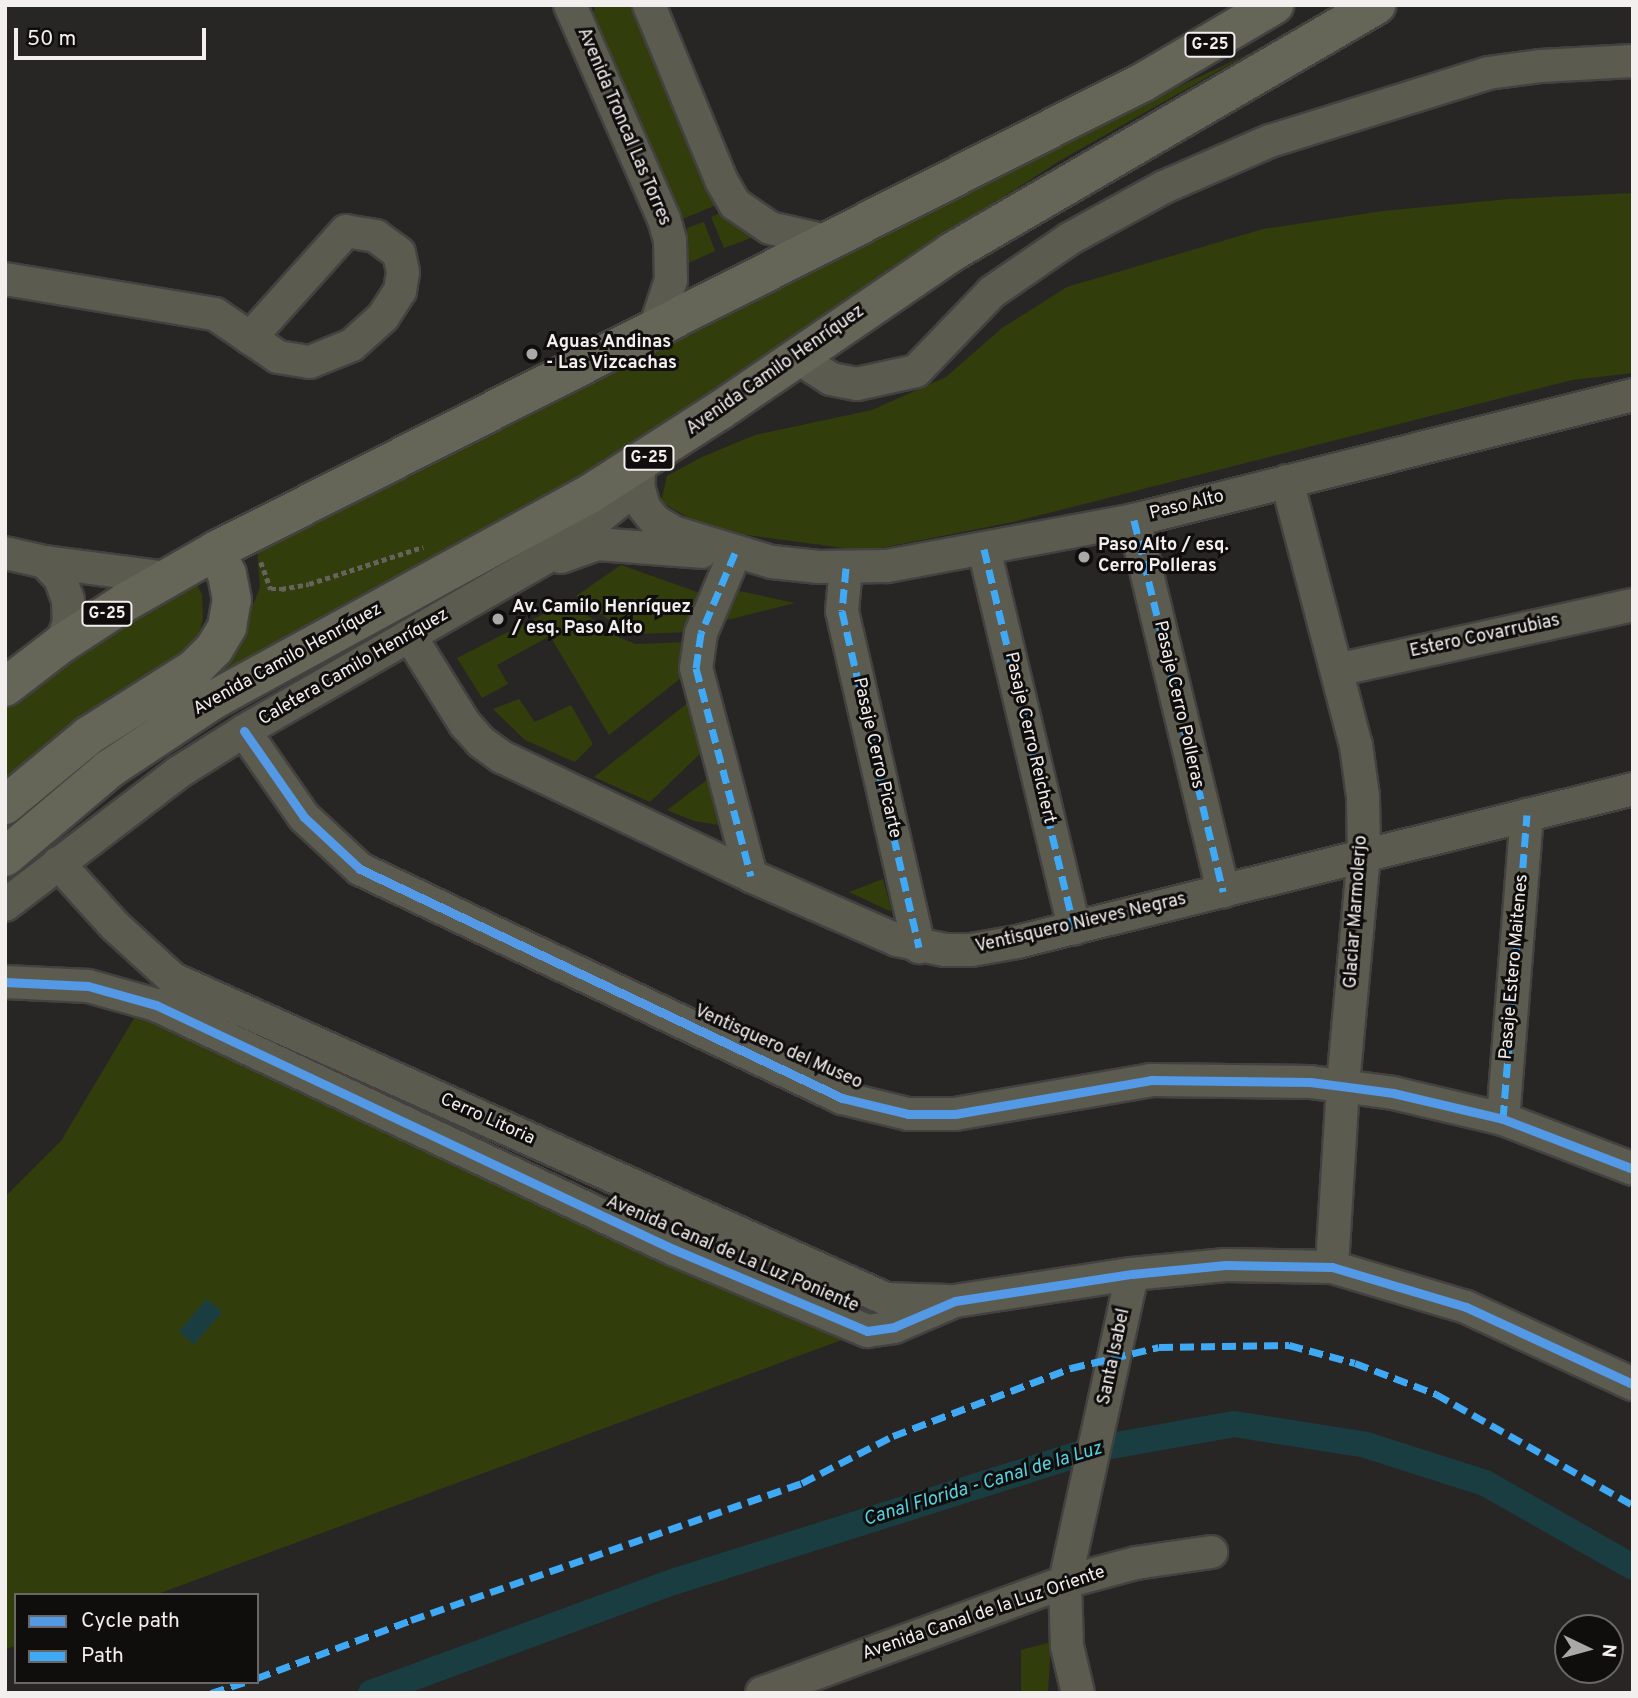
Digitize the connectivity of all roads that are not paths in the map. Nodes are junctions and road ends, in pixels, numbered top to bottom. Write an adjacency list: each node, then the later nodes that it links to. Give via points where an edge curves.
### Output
1 (649, 5): 8 (street, via 735,204 770,228)
2 (1274, 5): 8 (main road, G-25, via 1145,81)
3 (1339, 5): 6 (main road)
4 (1376, 5): 6 (main road, Avenida Camilo Henríquez / G-25)
5 (572, 7): 10 (street, Avenida Troncal Las Torres, via 670,240 668,297)
6 (1292, 54): 12 (main road, Avenida Camilo Henríquez / G-25, via 1035,201)
7 (1633, 61): 12 (street, via 1489,73 1246,151 1164,187 1069,239 992,292 916,372 857,384 831,379)
8 (831, 242): 10 (main road, G-25)
9 (5, 279): 11 (street, via 215,314)
10 (654, 331): 18 (main road, G-25)
11 (250, 338): 11 (street, via 278,358 310,362 352,345 383,317 400,290 399,253 376,236 346,231)
12 (797, 357): 14 (main road, Avenida Camilo Henríquez / G-25)
13 (1633, 395): 15 (street, Paso Alto)
14 (639, 475): 20 (street, Paso Alto, via 644,507 655,521 673,532); 22 (street, Caletera Camilo Henríquez, via 559,550); 35 (main road, Avenida Camilo Henríquez / G-25, via 213,700 109,769)
15 (1287, 481): 16 (street, Paso Alto); 28 (street, Glaciar Marmolerjo)
16 (1134, 520): 17 (street, Paso Alto); 38 (street, Pasaje Cerro Polleras)
17 (984, 549): 23 (street, Paso Alto); 40 (street, Pasaje Cerro Reichert)
18 (215, 551): 24 (main road, G-25); 32 (main road, via 232,600 227,626 214,649 195,668 88,736)
19 (5, 553): 21 (street)
20 (735, 553): 22 (street, Paso Alto, via 596,544); 23 (street, Paso Alto, via 772,562); 37 (street, via 701,633 696,668)
21 (45, 562): 24 (street); 27 (street, via 60,578 68,600 69,623)
22 (528, 568): 26 (street, Caletera Camilo Henríquez)
23 (846, 568): 41 (street, Pasaje Cerro Picarte, via 842,611)
24 (166, 578): 27 (main road, G-25)
25 (1633, 605): 28 (street, Estero Covarrubias)
26 (410, 636): 30 (street, Caletera Camilo Henríquez); 37 (street, Ventisquero Nieves Negras, via 481,743 544,779)
27 (61, 644): 29 (main road, G-25)
28 (1337, 670): 34 (street, Glaciar Marmolerjo, via 1356,745)
29 (5, 687)
30 (244, 731): 36 (street, Caletera Camilo Henríquez, via 179,772); 43 (street, Ventisquero del Museo, via 304,817 360,869 842,1098 908,1114 955,1114 1151,1080)
31 (1633, 789): 33 (street, Ventisquero Nieves Negras)
32 (5, 805)
33 (1527, 815): 34 (street, Ventisquero Nieves Negras); 44 (street, Pasaje Estero Maitenes)
34 (1364, 854): 38 (street, Ventisquero Nieves Negras); 43 (street, Glaciar Marmolerjo)
35 (5, 857)
36 (58, 863): 39 (street, Caletera Camilo Henríquez); 48 (street, Cerro Litoria, via 115,926 173,979 886,1299)
37 (751, 876): 41 (street, Ventisquero Nieves Negras)
38 (1223, 891): 40 (street, Ventisquero Nieves Negras)
39 (5, 905)
40 (1074, 928): 41 (street, Ventisquero Nieves Negras, via 982,949)
41 (919, 947)
42 (5, 982): 48 (street, Avenida Canal de La Luz Poniente, via 88,986 156,1005 673,1249 867,1331 894,1328)
43 (1343, 1086): 44 (street, Ventisquero del Museo); 46 (street, Glaciar Marmolerjo)
44 (1503, 1119): 45 (street, Ventisquero del Museo)
45 (1633, 1169)
46 (1332, 1267): 47 (street, Avenida Canal de La Luz Poniente, via 1226,1265); 49 (street, Avenida Canal de La Luz Poniente, via 1466,1307)
47 (1132, 1274): 48 (street, Avenida Canal de La Luz Poniente); 51 (street, Santa Isabel)
48 (956, 1301)
49 (1633, 1384)
50 (1211, 1552): 51 (street, Avenida Canal de la Luz Oriente, via 1136,1563)
51 (1065, 1582): 52 (street, Santa Isabel); 53 (street, Avenida Canal de la Luz Oriente)
52 (1067, 1646): 54 (street); 55 (street)
53 (762, 1693)
54 (1056, 1693)
55 (1078, 1693)

